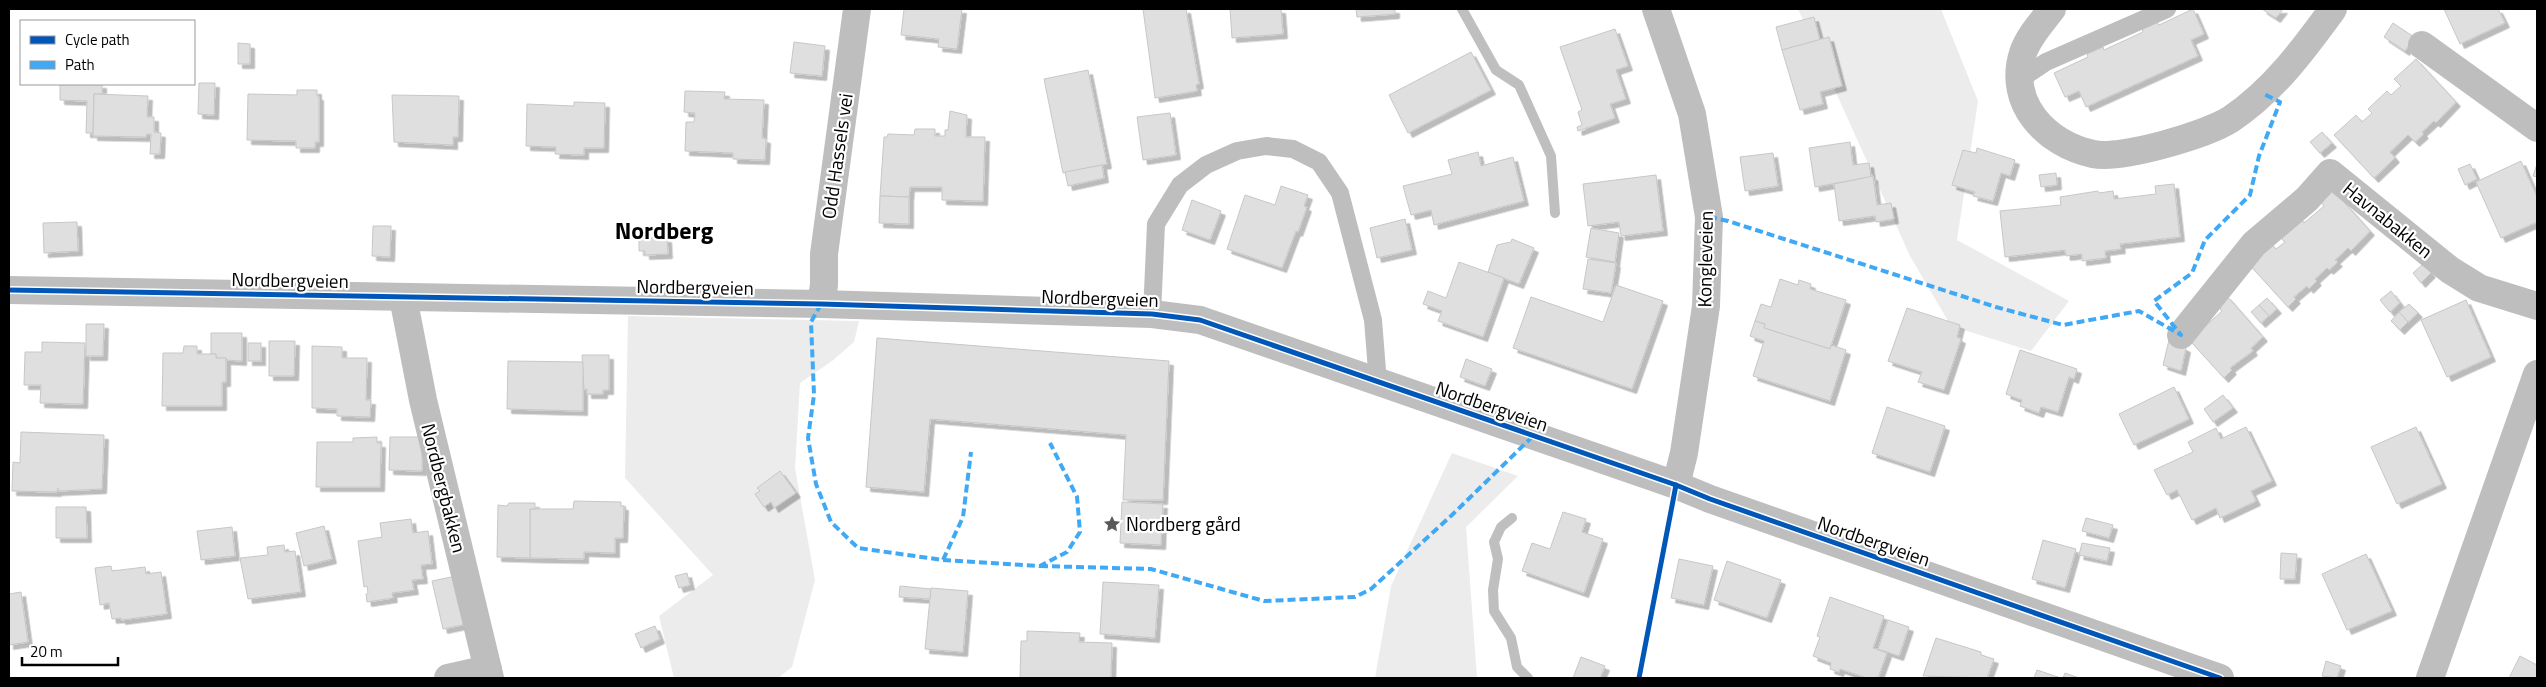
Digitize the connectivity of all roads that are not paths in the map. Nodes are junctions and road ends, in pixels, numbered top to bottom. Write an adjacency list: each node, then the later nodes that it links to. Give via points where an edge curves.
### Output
1 (857, 9): 11 (street, Odd Hassels vei, via 824,254)
2 (1656, 9): 17 (street, Kongleveien, via 1692,114 1709,217 1706,306 1684,453)
3 (2052, 9): 7 (street, via 2023,53)
4 (2167, 9): 7 (lane, via 2046,62)
5 (2333, 9): 7 (street, via 2264,94 2229,120 2150,150 2094,155 2058,142 2025,107)
6 (2422, 45): 8 (street)
7 (2019, 80)
8 (2537, 128)
9 (9, 290): 10 (street, Nordbergveien)
10 (403, 297): 11 (street, Nordbergveien); 18 (street, Nordbergbakken, via 423,400)
11 (821, 304): 13 (street, Nordbergveien)
12 (2537, 306): 14 (street, Havnabakken, via 2478,288 2450,270 2330,173 2307,199 2254,244)
13 (1152, 314): 16 (street, Nordbergveien, via 1200,320 1238,331); 16 (lane, via 1156,224 1180,185 1206,165 1237,151 1266,146 1293,149 1319,162 1340,193 1373,320)
14 (2181, 335)
15 (2537, 374): 21 (street)
16 (1378, 383): 17 (street, Nordbergveien)
17 (1676, 485): 20 (street, Nordbergveien)
18 (489, 674): 19 (street)
19 (448, 678)
20 (2220, 678)
21 (2430, 678)

